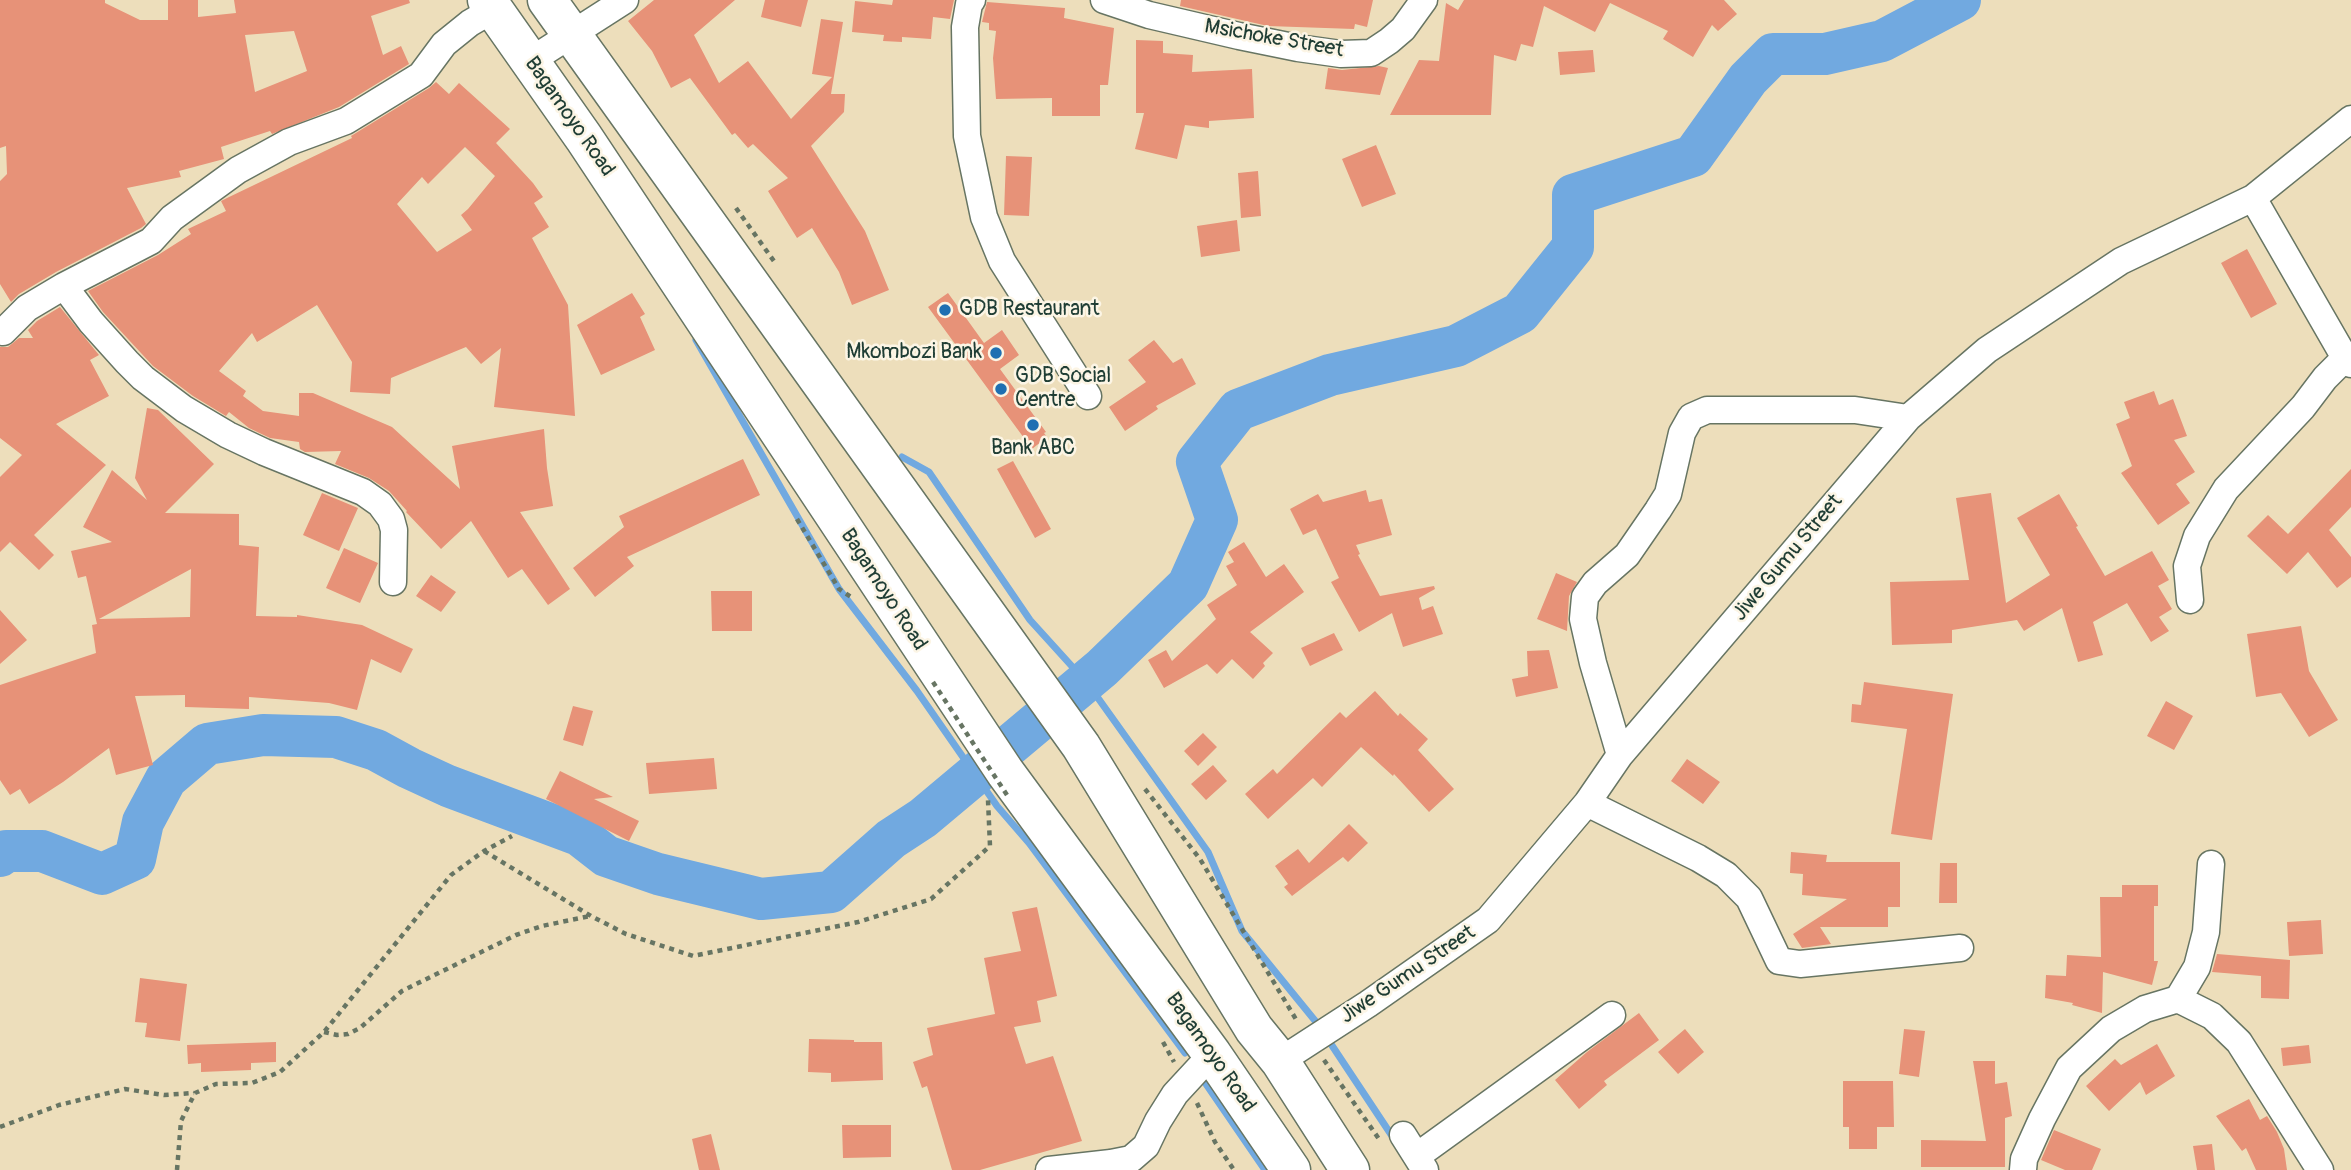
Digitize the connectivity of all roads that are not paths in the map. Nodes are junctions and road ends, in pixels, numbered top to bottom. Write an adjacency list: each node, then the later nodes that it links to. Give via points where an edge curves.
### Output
1 (547, 0): 7 (highway)
2 (625, 0): 7 (street)
3 (972, 0): 14 (street, via 965,27 967,136 984,217 1002,261)
4 (1104, 0): 5 (street, Msichoke Street, via 1239,36 1341,54 1371,53 1402,29)
5 (1424, 0)
6 (490, 5): 8 (highway, Bagamoyo Road); 11 (street, via 444,44 421,75 346,121 289,142 238,170 172,218 151,242)
7 (571, 34): 8 (street); 24 (highway, via 1081,746 1254,1029)
8 (530, 61): 25 (highway, Bagamoyo Road, via 1006,791)
9 (2351, 119): 10 (street, Jiwe Gumu Street)
10 (2253, 198): 13 (street); 15 (street, Jiwe Gumu Street, via 2121,261 1987,350)
11 (64, 285): 12 (street, via 27,308); 16 (street, via 127,362 184,409 228,436 363,492 380,504 394,530)
12 (3, 332)
13 (2348, 361): 17 (street, via 2325,378 2304,407 2226,489 2197,536 2187,566)
14 (1088, 396)
15 (1908, 418): 18 (street, Jiwe Gumu Street); 18 (street, via 1855,410 1707,410 1691,417 1682,433 1668,494 1627,555 1585,597 1583,618)
16 (393, 582)
17 (2190, 600)
18 (1620, 755): 19 (street, Jiwe Gumu Street)
19 (1587, 803): 21 (street, via 1726,875 1749,898 1779,961 1800,964); 24 (street, Jiwe Gumu Street, via 1488,920)
20 (2211, 864): 22 (street, via 2206,932 2197,967)
21 (1960, 948)
22 (2178, 999): 30 (street, via 2145,1009 2111,1029 2069,1068 2042,1119); 31 (street, via 2212,1017 2239,1042)
23 (1612, 1015): 26 (street)
24 (1296, 1051): 29 (highway)
25 (1212, 1054): 27 (street, via 1175,1094 1146,1146 1131,1158); 28 (highway, Bagamoyo Road)
26 (1407, 1152)
27 (1049, 1170)
28 (1291, 1170)
29 (1350, 1170)
30 (2023, 1170)
31 (2320, 1170)

